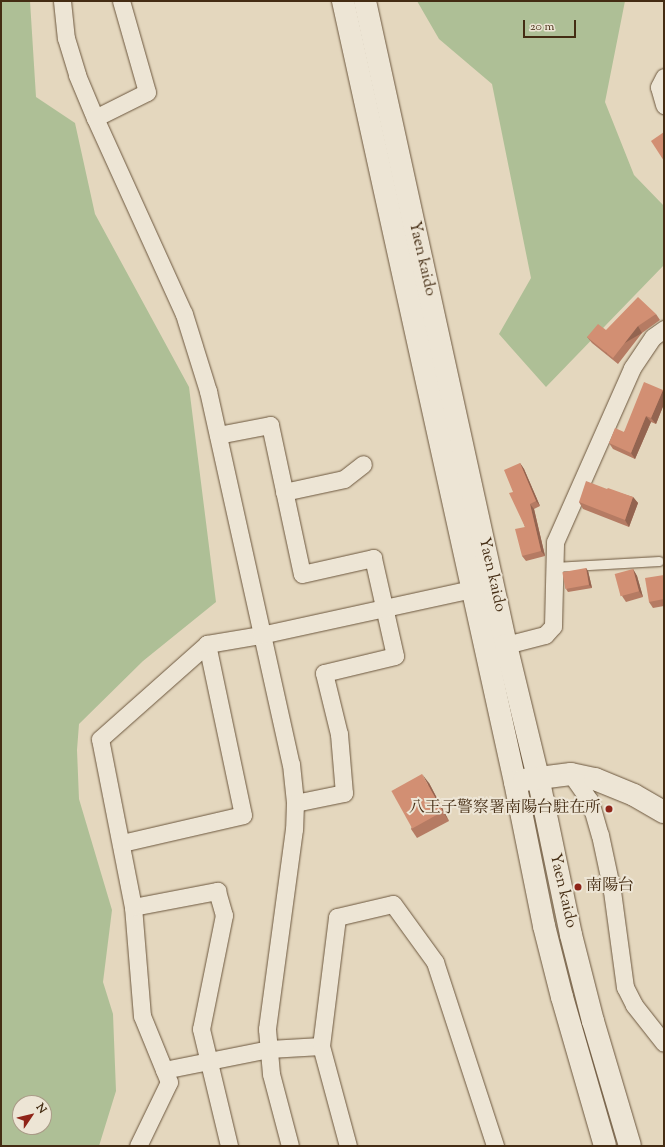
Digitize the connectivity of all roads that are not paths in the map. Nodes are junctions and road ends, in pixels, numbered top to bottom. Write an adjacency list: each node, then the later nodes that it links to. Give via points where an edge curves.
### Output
1 (62, 1): 7 (street, via 66,38)
2 (121, 1): 7 (street, via 147,92)
3 (342, 1): 14 (main road, Yaen kaido)
4 (365, 1): 18 (main road, Yaen kaido)
5 (664, 77): 6 (street, via 659,87)
6 (664, 105)
7 (94, 118): 9 (street, via 184,314 208,391)
8 (664, 329): 13 (street, via 653,337 632,368 555,542)
9 (218, 435): 11 (street, via 270,425); 16 (street)
10 (363, 464): 11 (street, via 344,479)
11 (284, 492): 15 (street, via 302,574 373,558)
12 (659, 561): 13 (lane)
13 (554, 567): 18 (street, via 553,626 545,635)
14 (472, 589): 15 (street); 21 (main road, Yaen kaido)
15 (385, 608): 16 (street); 22 (street, via 395,656 324,673 339,734 344,793)
16 (261, 636): 17 (street); 22 (street, via 291,764)
17 (207, 644): 24 (street, via 100,739); 24 (street, via 243,815)
18 (506, 645): 20 (main road, Yaen kaido)
19 (571, 774): 20 (main road); 23 (main road, via 595,778 614,785); 26 (street, via 590,801 600,835 612,891 625,986 634,1005)
20 (538, 777): 21 (main road); 37 (main road, Yaen kaido, via 592,1021)
21 (515, 782): 36 (main road, Yaen kaido, via 544,926)
22 (295, 804): 28 (street, via 294,829 267,1029)
23 (664, 812)
24 (122, 843): 25 (street)
25 (133, 907): 29 (street, via 217,891 224,915 201,1029); 30 (street, via 142,1016)
26 (664, 1043)
27 (321, 1046): 28 (street); 34 (street); 35 (street, via 337,917 393,904 435,962)
28 (269, 1049): 29 (street); 33 (street, via 271,1074)
29 (209, 1062): 30 (street); 32 (street)
30 (164, 1070): 31 (street, via 169,1082)
31 (138, 1146)
32 (229, 1146)
33 (290, 1146)
34 (348, 1146)
35 (495, 1146)
36 (605, 1146)
37 (630, 1146)

